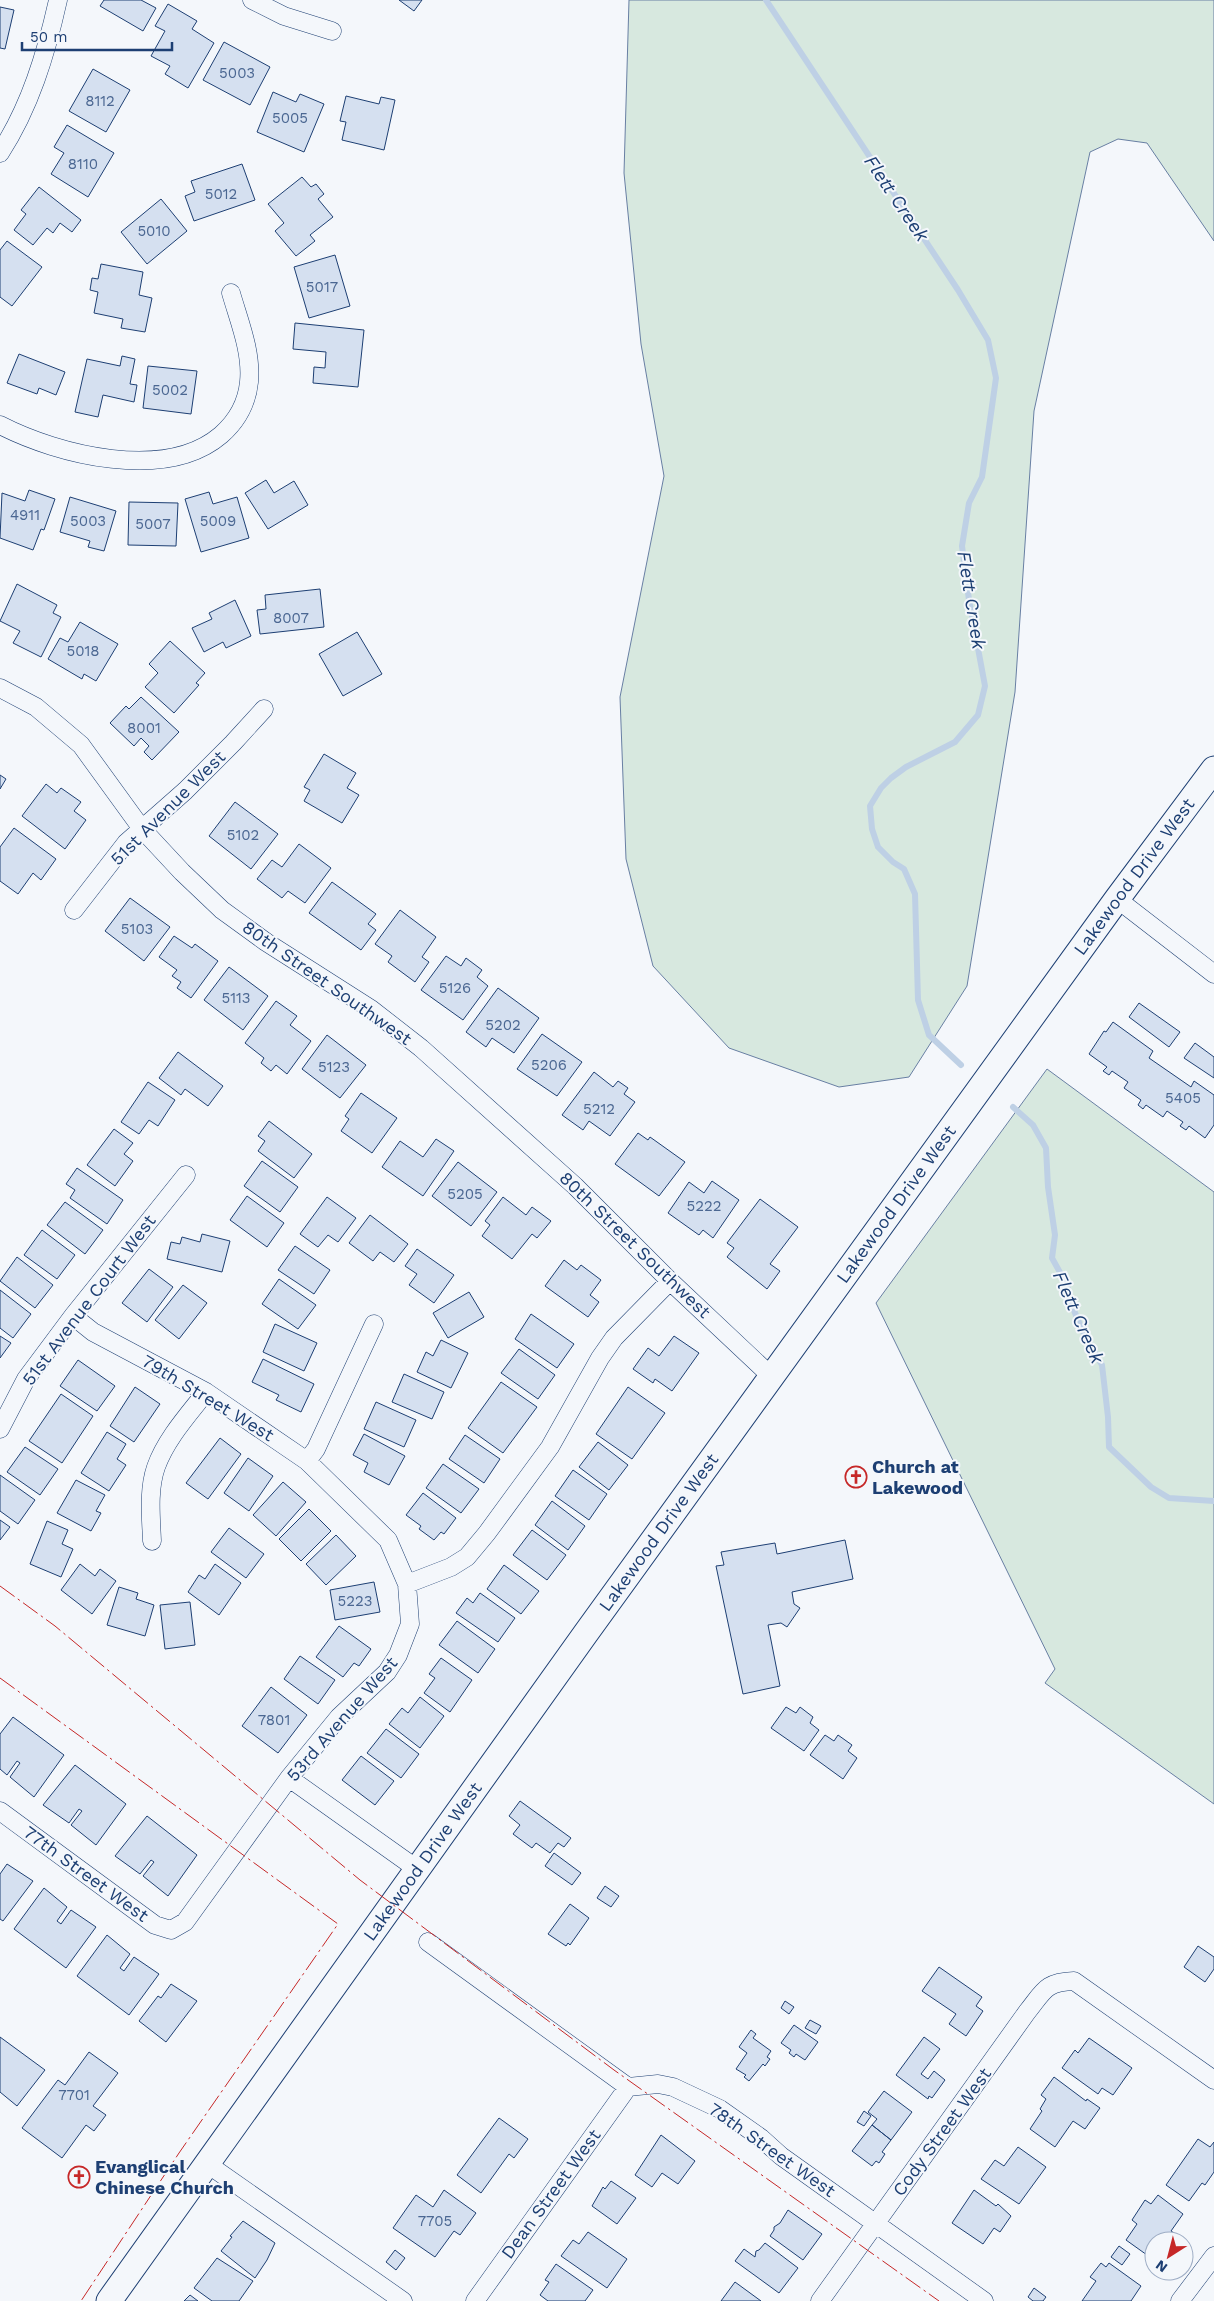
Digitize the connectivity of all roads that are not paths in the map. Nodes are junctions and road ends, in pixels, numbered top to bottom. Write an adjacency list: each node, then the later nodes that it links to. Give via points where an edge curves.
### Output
1 (58, 0): 4 (street, via 38,76)
2 (252, 0): 3 (street, via 284,16)
3 (332, 31)
4 (0, 154)
5 (231, 293): 6 (street, via 247,348 249,382 237,417 210,444 188,454 129,460 50,445)
6 (0, 425)
7 (0, 688): 10 (street, 80th Street Southwest, via 36,707 81,745)
8 (264, 708): 10 (street, 51st Avenue West, via 233,744)
9 (1214, 769): 11 (main road, Lakewood Drive West)
10 (142, 829): 12 (street, 51st Avenue West, via 126,844); 15 (street, 80th Street Southwest, via 222,910 371,1009 421,1048 575,1186)
11 (1117, 898): 13 (street); 18 (main road, Lakewood Drive West)
12 (74, 910)
13 (1214, 974)
14 (186, 1175): 16 (street, 51st Avenue Court West)
15 (670, 1280): 18 (street, 80th Street Southwest); 23 (street, via 614,1338 550,1447 487,1533 466,1557 451,1567)
16 (73, 1316): 19 (street, 79th Street West, via 93,1332); 20 (street, 51st Avenue Court West, via 26,1379)
17 (374, 1324): 21 (street, via 316,1450)
18 (772, 1377): 26 (main road, Lakewood Drive West)
19 (206, 1392): 21 (street, 79th Street West); 22 (street, via 176,1432 156,1468 151,1496)
20 (0, 1429)
21 (307, 1462): 23 (street, 79th Street West, via 388,1540)
22 (152, 1541)
23 (407, 1584): 24 (street, 53rd Avenue West, via 410,1624 398,1655 376,1683 339,1717)
24 (289, 1778): 26 (street); 27 (street, 53rd Avenue West, via 201,1902)
25 (0, 1811): 27 (street, 77th Street West, via 156,1925)
26 (416, 1869): 31 (main road, Lakewood Drive West)
27 (176, 1930)
28 (428, 1942): 30 (street)
29 (1214, 2080): 32 (street, Cody Street West, via 1074,1981 1057,1981 1027,2012)
30 (628, 2087): 32 (street, 78th Street West, via 658,2084 673,2087 720,2110); 36 (street, Dean Street West)
31 (206, 2163): 34 (main road, Lakewood Drive West); 35 (street)
32 (876, 2224): 37 (street, Cody Street West); 38 (street, 78th Street West)
33 (1214, 2256): 39 (street)
34 (109, 2301)
35 (403, 2301)
36 (474, 2301)
37 (820, 2301)
38 (984, 2301)
39 (1180, 2301)

